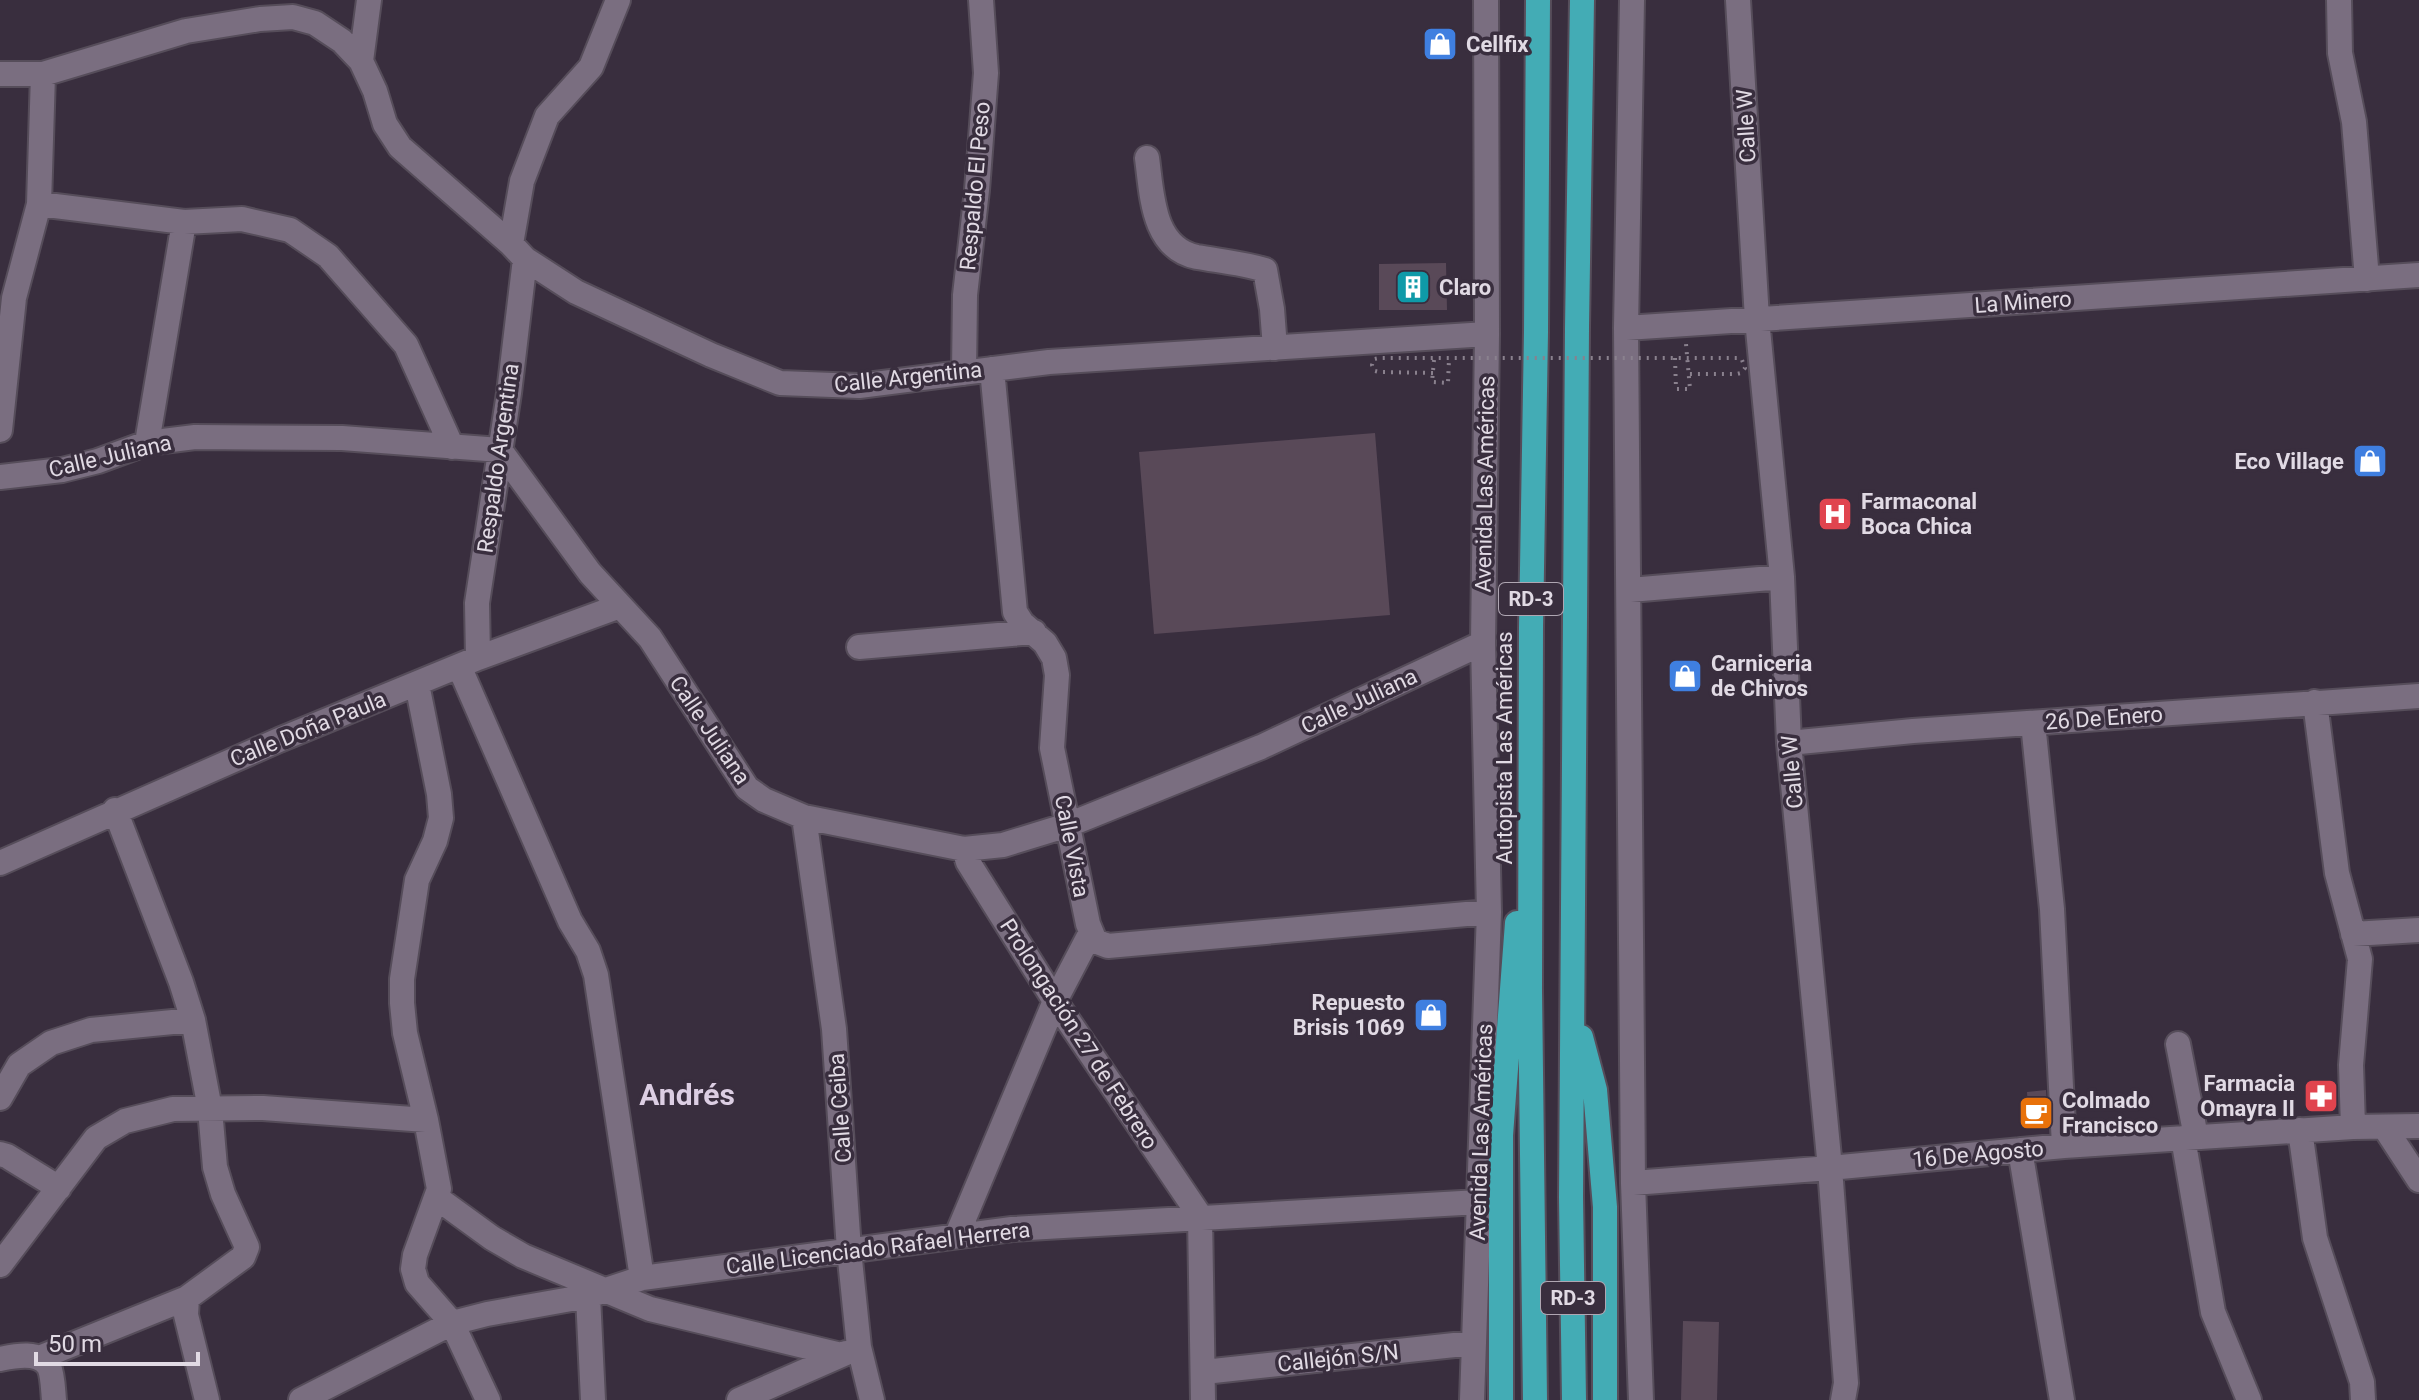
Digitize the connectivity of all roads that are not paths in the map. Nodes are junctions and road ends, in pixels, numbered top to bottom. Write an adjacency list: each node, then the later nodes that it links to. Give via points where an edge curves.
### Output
1 (273, 0): 11 (street)
2 (369, 0): 12 (street)
3 (618, 0): 18 (street, Respaldo Argentina, via 591,67 547,116 522,181)
4 (981, 0): 27 (street, Respaldo El Peso, via 986,73 965,295)
5 (1486, 0): 24 (street, Avenida Las Américas)
6 (1538, 0): 45 (highway, Autopista Las Américas / RD-3)
7 (1582, 0): 56 (highway, RD-3)
8 (1632, 0): 23 (street)
9 (1738, 0): 22 (street, Calle W)
10 (2339, 0): 20 (street, via 2340,53 2354,122)
11 (293, 17): 12 (street, via 315,23); 14 (street, via 186,31)
12 (361, 61): 18 (street, Calle Argentina, via 385,124 400,147)
13 (0, 74): 14 (street)
14 (43, 74): 16 (street)
15 (1147, 158): 25 (street, via 1157,221 1169,243 1193,256 1265,270)
16 (39, 204): 17 (street); 21 (street)
17 (184, 222): 29 (street); 30 (street, via 242,219 290,230 328,256 406,345)
18 (518, 252): 27 (street, Calle Argentina, via 576,292 780,383 859,386); 31 (street, Respaldo Argentina)
19 (2419, 275): 20 (street, La Minero)
20 (2367, 279): 22 (street, La Minero)
21 (8, 286): 28 (street)
22 (1757, 319): 23 (street, La Minero); 33 (street, Calle W)
23 (1626, 328): 34 (street)
24 (1487, 334): 25 (street, Calle Argentina); 37 (street, Avenida Las Américas)
25 (1275, 348): 26 (street, Calle Argentina)
26 (992, 369): 27 (street, Calle Argentina); 36 (street, Calle Vista, via 1015,612)
27 (964, 373)
28 (0, 430)
29 (147, 443): 30 (street, Calle Juliana, via 195,437 312,438); 32 (street, Calle Juliana, via 62,470)
30 (452, 447): 31 (street, Calle Juliana)
31 (500, 450): 35 (street, Calle Juliana); 39 (street, Respaldo Argentina)
32 (0, 477)
33 (1782, 577): 34 (street); 44 (street, Calle W)
34 (1630, 590): 72 (street)
35 (620, 606): 39 (street, Calle Doña Paula); 47 (street, Calle Juliana, via 650,638 747,788)
36 (1034, 632): 38 (street); 48 (street, Calle Vista, via 1054,658 1057,675 1052,748)
37 (1483, 643): 48 (street, Calle Juliana, via 1261,747); 51 (street, Avenida Las Américas)
38 (859, 647)
39 (468, 662): 40 (street, Calle Doña Paula); 80 (street, via 596,975)
40 (417, 684): 46 (street, Calle Doña Paula); 61 (street, via 441,818 417,880 402,1003)
41 (2419, 696): 42 (street, 26 De Enero)
42 (2315, 702): 43 (street, 26 De Enero); 54 (street, via 2337,873)
43 (2033, 723): 44 (street, 26 De Enero); 67 (street, via 2052,909)
44 (1789, 743): 70 (street, Calle W)
45 (1530, 805): 98 (highway, via 1512,961 1501,1135); 99 (highway, Autopista Las Américas / RD-3)
46 (115, 810): 50 (street, Calle Doña Paula); 57 (street)
47 (804, 817): 49 (street, Calle Juliana); 78 (street, Calle Ceiba, via 834,1029)
48 (1068, 825): 49 (street, Calle Juliana, via 1003,845); 53 (street, Calle Vista)
49 (964, 849): 55 (street, Prolongación 27 de Febrero)
50 (0, 863)
51 (1489, 912): 53 (street, via 1108,946); 75 (street, Avenida Las Américas)
52 (2419, 930): 54 (street)
53 (1090, 934): 55 (street)
54 (2353, 934): 63 (street, via 2360,959 2351,1065)
55 (1055, 1001): 76 (street, Prolongación 27 de Febrero); 77 (street)
56 (1572, 1006): 100 (highway, RD-3); 101 (highway, via 1595,1090 1605,1207)
57 (193, 1020): 59 (street, via 91,1030 51,1043 19,1065); 60 (street)
58 (2178, 1044): 66 (street)
59 (0, 1098)
60 (210, 1109): 61 (street); 73 (street, via 173,1109 125,1121 96,1138); 82 (street, via 215,1167 247,1247 243,1257)
61 (426, 1120): 74 (street)
62 (2419, 1126): 64 (street, 16 De Agosto)
63 (2353, 1127): 64 (street, 16 De Agosto); 65 (street, 16 De Agosto)
64 (2385, 1128): 71 (street)
65 (2300, 1130): 66 (street, 16 De Agosto); 106 (street, via 2315,1238 2362,1382)
66 (2189, 1137): 67 (street, 16 De Agosto); 105 (street, via 2213,1312)
67 (2064, 1146): 68 (street, 16 De Agosto)
68 (2020, 1150): 70 (street, 16 De Agosto); 104 (street)
69 (0, 1154): 73 (street)
70 (1830, 1168): 72 (street, 16 De Agosto); 103 (street, Calle W)
71 (2419, 1180)
72 (1633, 1183): 102 (street)
73 (59, 1188): 79 (street)
74 (437, 1198): 81 (street, via 492,1238); 83 (street, via 413,1269 417,1283)
75 (1479, 1202): 76 (street, Calle Licenciado Rafael Herrera); 84 (street, Avenida Las Américas)
76 (1200, 1216): 77 (street, Calle Licenciado Rafael Herrera); 88 (street)
77 (957, 1235): 78 (street, Calle Licenciado Rafael Herrera)
78 (849, 1250): 80 (street, Calle Licenciado Rafael Herrera); 85 (street, Calle Ceiba)
79 (0, 1265)
80 (642, 1278): 81 (street, Calle Licenciado Rafael Herrera)
81 (597, 1294): 83 (street, Calle Licenciado Rafael Herrera); 85 (street); 94 (street)
82 (187, 1298): 87 (street); 91 (street, via 186,1315)
83 (452, 1323): 92 (street, Calle Licenciado Rafael Herrera); 93 (street)
84 (1473, 1343): 88 (street, Callejón S/N); 97 (street, Avenida Las Américas)
85 (850, 1351): 89 (street, Calle Ceiba); 95 (street)
86 (0, 1357): 87 (street)
87 (39, 1358): 90 (street, via 49,1367)
88 (1204, 1372): 96 (street)
89 (874, 1399)
90 (54, 1400)
91 (207, 1400)
92 (301, 1400)
93 (488, 1400)
94 (593, 1400)
95 (739, 1400)
96 (1203, 1400)
97 (1472, 1400)
98 (1501, 1400)
99 (1535, 1400)
100 (1574, 1400)
101 (1605, 1400)
102 (1641, 1400)
103 (1843, 1400)
104 (2062, 1400)
105 (2249, 1400)
106 (2363, 1400)

